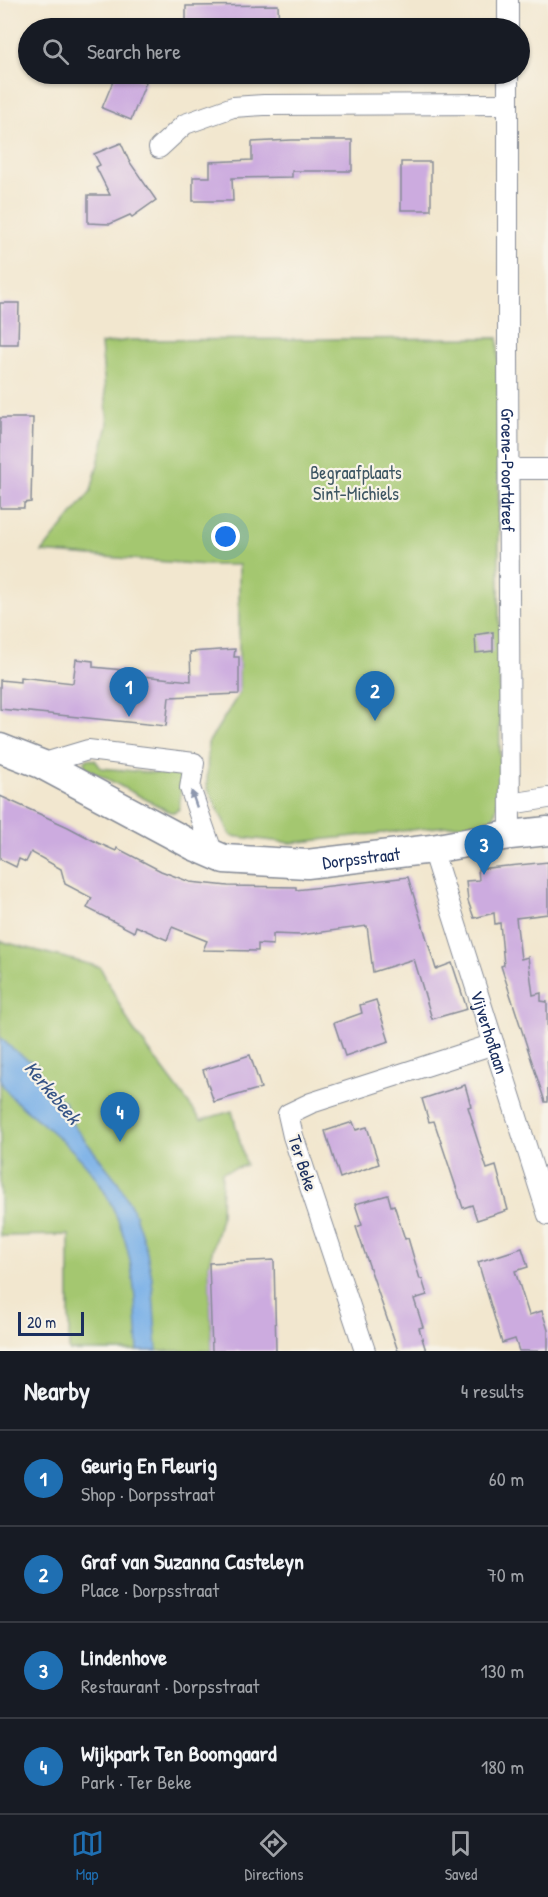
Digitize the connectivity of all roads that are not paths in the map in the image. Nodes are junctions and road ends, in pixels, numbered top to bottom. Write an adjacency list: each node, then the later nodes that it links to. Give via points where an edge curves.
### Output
1 (508, 0): 2 (street)
2 (508, 18)
3 (508, 84): 4 (street, Groene-Poortdreef)
4 (508, 104): 5 (street, via 232,107 184,124); 6 (street, Groene-Poortdreef)
5 (159, 148)
6 (508, 469): 7 (street); 11 (street, Groene-Poortdreef)
7 (548, 469)
8 (0, 748): 9 (street, Dorpsstraat)
9 (41, 764): 15 (street, Dorpsstraat); 15 (street, one-way to 9, via 190,788 194,763 88,750)
10 (548, 798): 11 (street)
11 (510, 804): 13 (street, Groene-Poortdreef)
12 (548, 831): 13 (street, Dorpsstraat)
13 (510, 835): 14 (street, Dorpsstraat)
14 (432, 849): 15 (street, Dorpsstraat, via 307,864 224,859); 16 (street, Vijverhoflaan)
15 (213, 854)
16 (494, 1044): 17 (street, Vijverhoflaan); 18 (street, Ter Beke, via 311,1103 288,1114)
17 (548, 1215)
18 (365, 1351)

